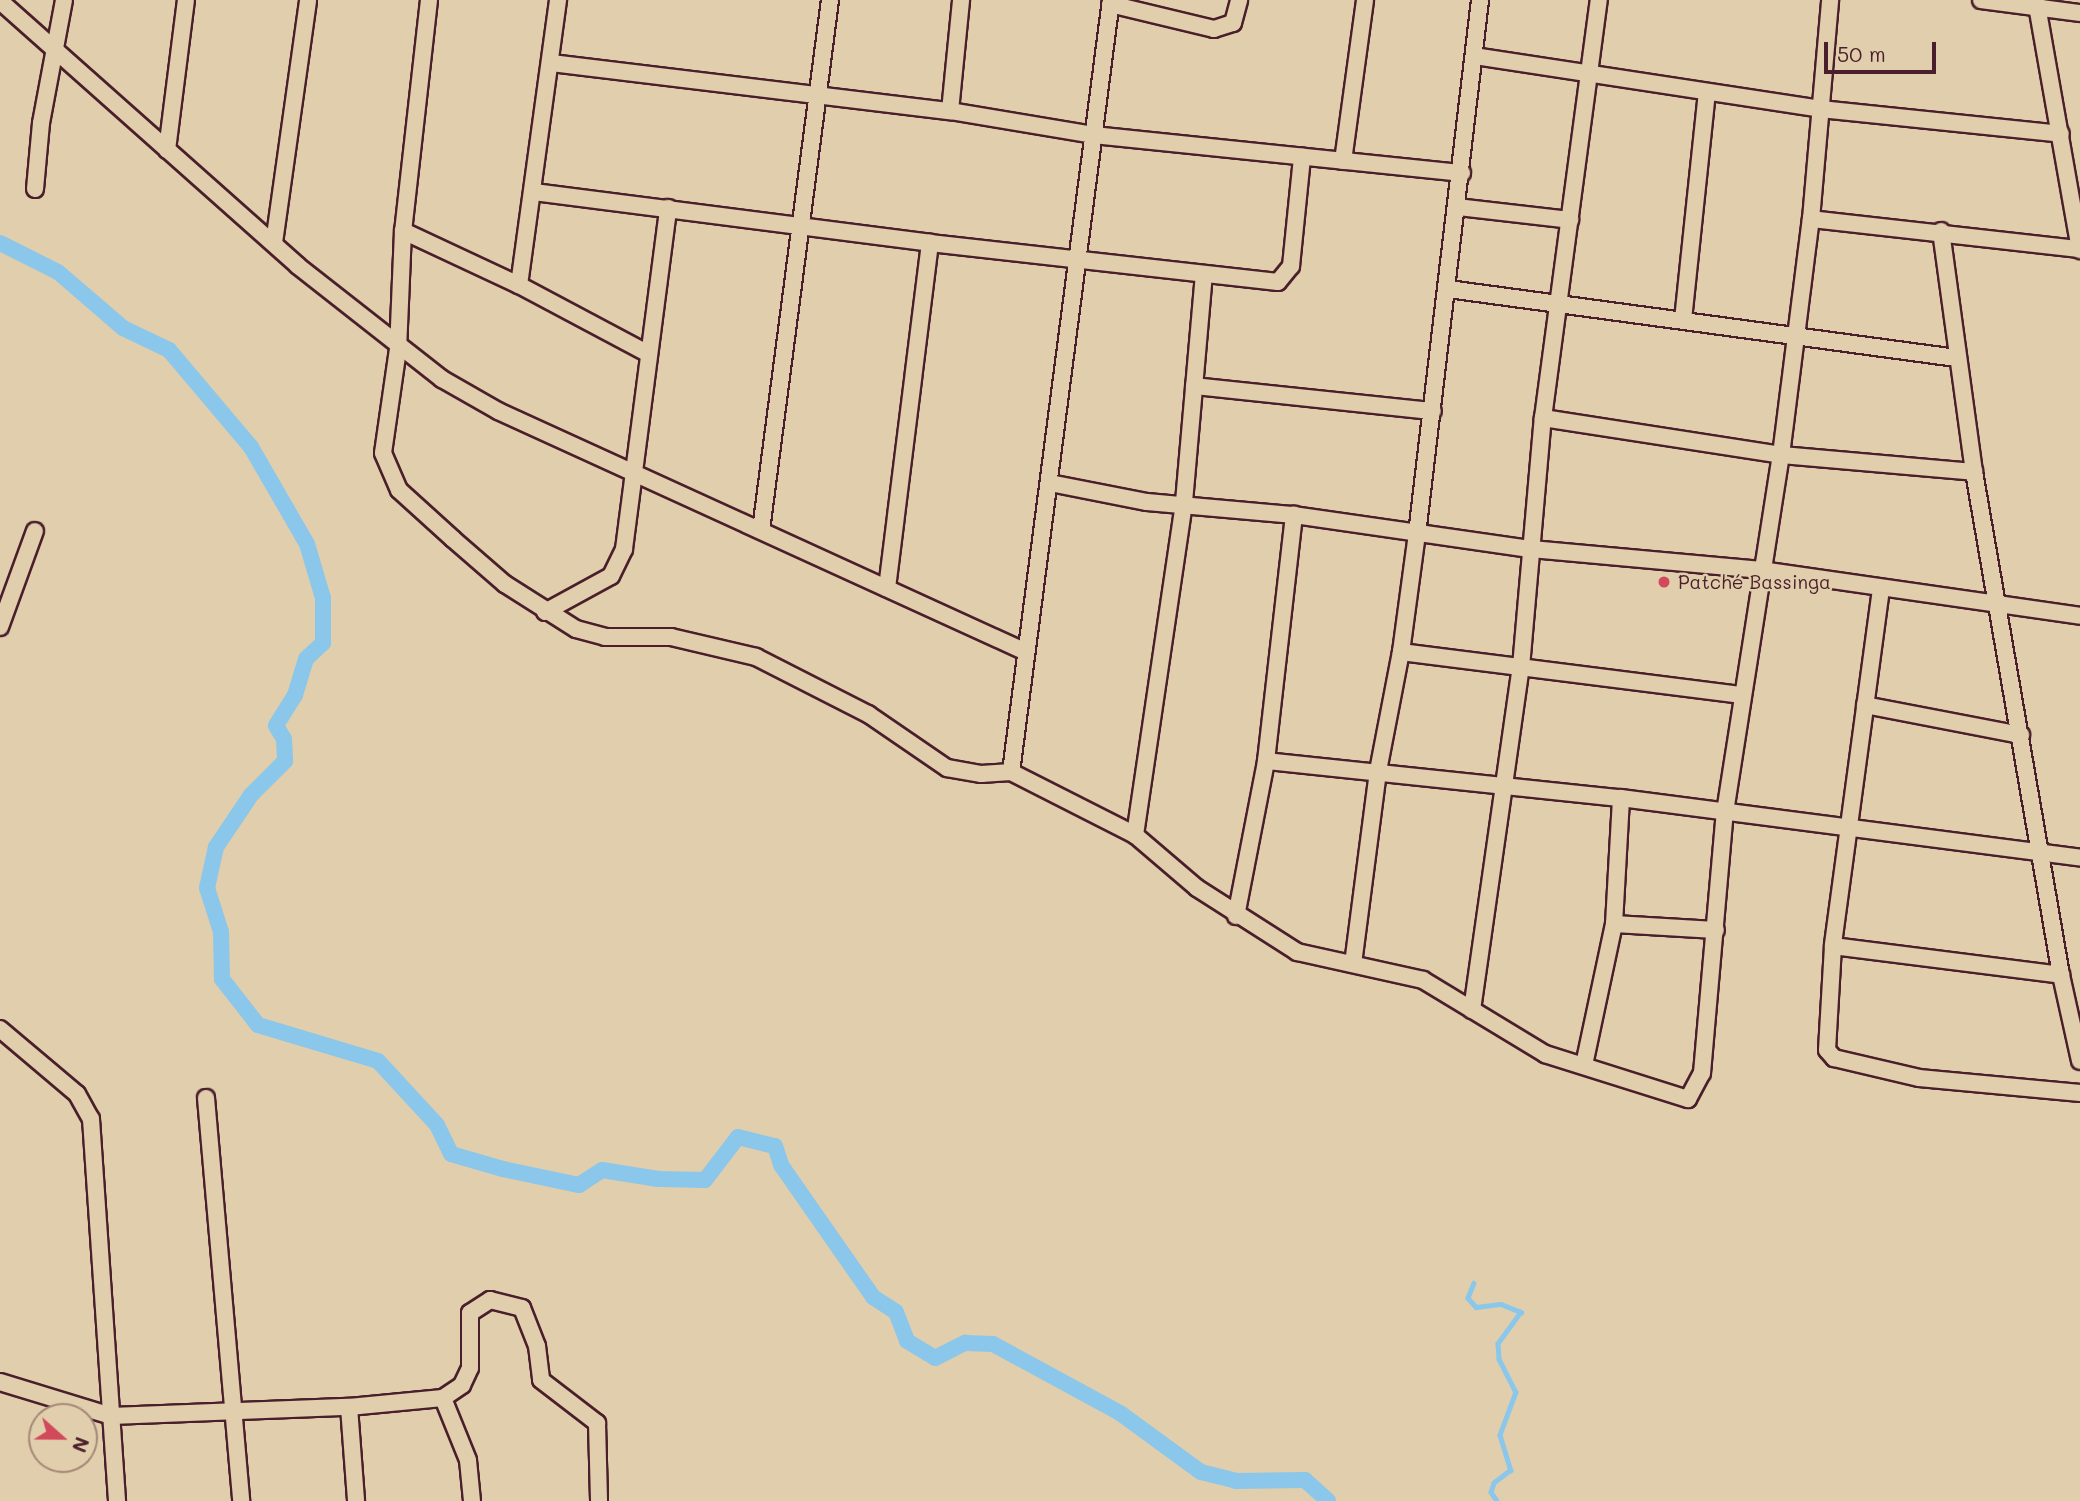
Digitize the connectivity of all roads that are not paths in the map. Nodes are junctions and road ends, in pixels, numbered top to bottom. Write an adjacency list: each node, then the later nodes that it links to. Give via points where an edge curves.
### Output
1 (64, 0): 18 (street)
2 (186, 0): 28 (street)
3 (308, 0): 41 (street)
4 (429, 0): 39 (street)
5 (558, 0): 20 (street)
6 (830, 0): 23 (street)
7 (961, 0): 25 (street)
8 (1239, 0): 15 (street, via 1233,23 1214,29)
9 (1365, 0): 30 (street)
10 (1480, 0): 19 (street)
11 (1599, 0): 21 (street)
12 (1830, 0): 24 (street)
13 (1981, 0): 16 (street)
14 (0, 1): 18 (street)
15 (1111, 2): 27 (street)
16 (2036, 3): 17 (street); 26 (street)
17 (2080, 13)
18 (57, 50): 28 (street); 32 (street, via 41,123)
19 (1475, 56): 21 (street); 31 (street)
20 (551, 63): 23 (street); 33 (street)
21 (1590, 71): 22 (street); 37 (street)
22 (1707, 92): 24 (street); 49 (street)
23 (819, 94): 25 (street); 38 (street)
24 (1821, 109): 26 (street); 36 (street)
25 (950, 111): 27 (street)
26 (2060, 134): 43 (street)
27 (1094, 135): 29 (street); 44 (street)
28 (167, 149): 41 (street)
29 (1303, 157): 30 (street); 45 (street, via 1291,266 1285,278 1278,282)
30 (1343, 161): 31 (street)
31 (1461, 173): 34 (street)
32 (35, 189)
33 (534, 192): 35 (street); 46 (street)
34 (1458, 207): 37 (street); 47 (street)
35 (668, 208): 38 (street); 52 (street)
36 (1811, 219): 40 (street); 50 (street)
37 (1570, 220): 48 (street)
38 (802, 224): 42 (street); 63 (street)
39 (403, 231): 46 (street); 51 (street)
40 (1941, 231): 43 (street); 53 (street)
41 (274, 243): 51 (street)
42 (930, 243): 44 (street); 68 (street)
43 (2080, 249)
44 (1079, 258): 45 (street); 60 (street)
45 (1204, 275): 54 (street)
46 (519, 285): 52 (street)
47 (1448, 289): 48 (street); 55 (street)
48 (1559, 303): 49 (street); 56 (street)
49 (1682, 320): 50 (street)
50 (1794, 336): 53 (street); 57 (street)
51 (398, 349): 59 (street, via 499,411); 71 (street, via 383,453 399,490 505,584)
52 (649, 354): 59 (street)
53 (1956, 358): 58 (street)
54 (1194, 386): 55 (street); 61 (street)
55 (1433, 411): 65 (street)
56 (1543, 418): 57 (street); 66 (street)
57 (1781, 455): 58 (street); 67 (street)
58 (1974, 472): 70 (street)
59 (636, 475): 63 (street); 71 (street, via 619,564 611,576)
60 (1050, 483): 61 (street, via 1147,502); 74 (street)
61 (1184, 502): 62 (street); 87 (street)
62 (1294, 515): 65 (street); 80 (street)
63 (761, 530): 68 (street)
64 (35, 531): 73 (street)
65 (1417, 534): 66 (street); 75 (street)
66 (1531, 549): 67 (street); 76 (street)
67 (1762, 570): 69 (street); 77 (street)
68 (887, 588): 74 (street)
69 (1881, 589): 70 (street); 78 (street)
70 (1999, 608): 72 (street); 79 (street)
71 (545, 612): 82 (street, via 576,629 605,637 671,637 756,657 868,714 947,768 981,774)
72 (2080, 616)
73 (0, 627)
74 (1026, 652): 82 (street)
75 (1401, 652): 76 (street); 81 (street)
76 (1521, 667): 77 (street); 83 (street)
77 (1742, 695): 85 (street)
78 (1865, 705): 79 (street); 86 (street)
79 (2021, 736): 88 (street)
80 (1266, 761): 81 (street); 90 (street)
81 (1378, 771): 83 (street); 94 (street)
82 (1012, 772): 87 (street)
83 (1504, 786): 84 (street); 96 (street)
84 (1621, 798): 85 (street); 91 (street)
85 (1726, 812): 86 (street); 92 (street)
86 (1848, 826): 88 (street); 93 (street)
87 (1135, 835): 90 (street, via 1169,867)
88 (2041, 852): 89 (street); 95 (street)
89 (2080, 858)
90 (1236, 916): 94 (street, via 1297,951)
91 (1614, 924): 92 (street); 99 (street)
92 (1716, 930): 99 (street, via 1702,1073 1688,1099)
93 (1833, 946): 95 (street); 100 (street, via 1827,1041 1834,1058 1919,1078)
94 (1353, 964): 96 (street, via 1423,980)
95 (2061, 975): 98 (street)
96 (1472, 1010): 99 (street, via 1521,1042)
97 (0, 1030): 106 (street, via 77,1094 92,1119)
98 (2080, 1061)
99 (1584, 1065)
100 (2080, 1093)
101 (206, 1098): 105 (street)
102 (0, 1382): 106 (street)
103 (443, 1398): 104 (street); 110 (street, via 464,1448); 111 (street, via 467,1376 474,1306 490,1300 516,1303 529,1317 541,1380 597,1423)
104 (349, 1407): 105 (street); 109 (street)
105 (234, 1412): 106 (street); 108 (street)
106 (111, 1416): 107 (street)
107 (117, 1501)
108 (241, 1501)
109 (356, 1501)
110 (472, 1501)
111 (599, 1501)

